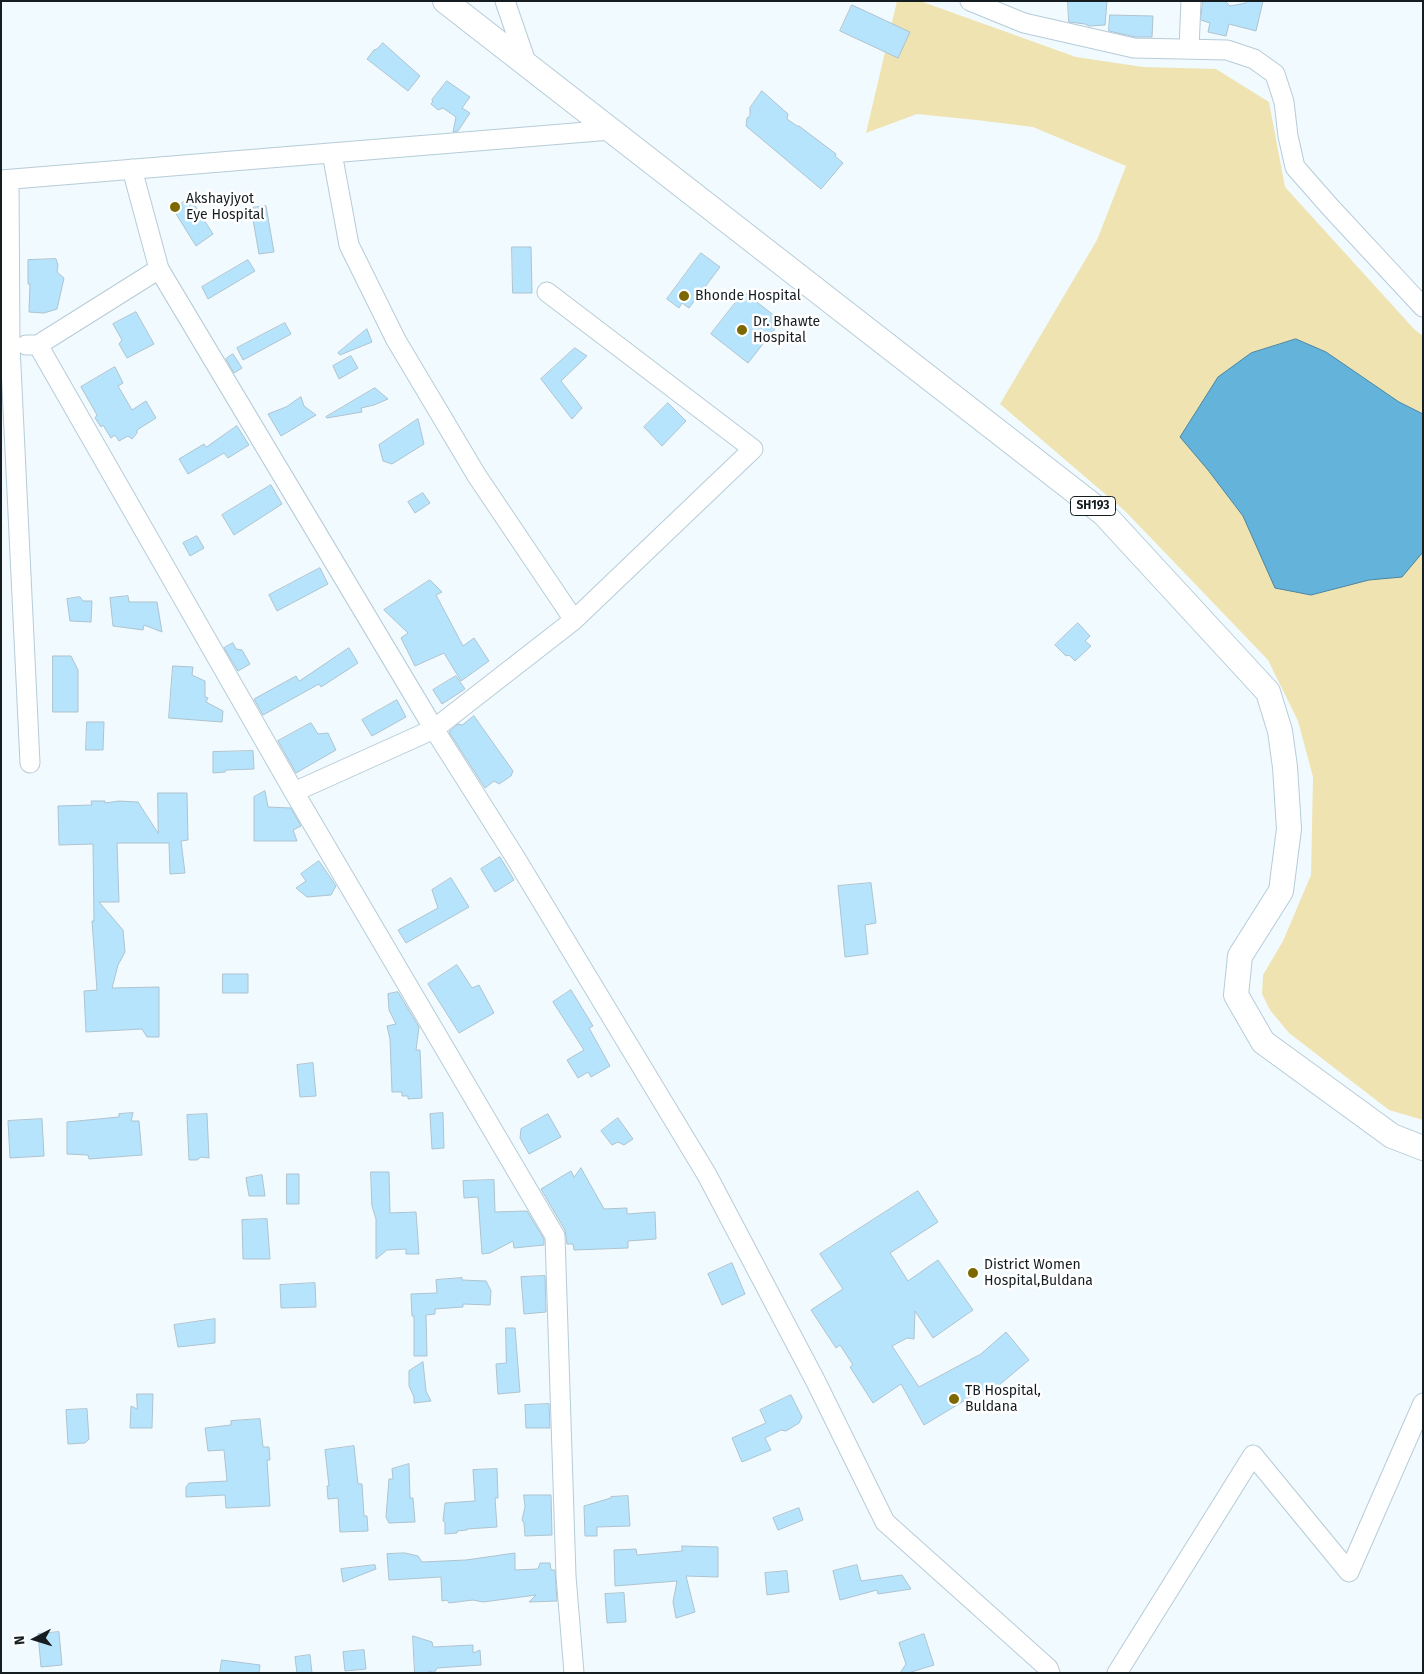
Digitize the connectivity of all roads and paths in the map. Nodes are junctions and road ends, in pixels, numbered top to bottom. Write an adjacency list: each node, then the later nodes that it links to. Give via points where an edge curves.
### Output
1 (445, 1): 6 (main road, SH193)
2 (506, 1): 6 (street)
3 (970, 1): 5 (street, via 1024,23 1134,48)
4 (1191, 1): 5 (street)
5 (1189, 49): 13 (street, via 1227,50 1254,59 1275,74 1284,102 1295,168)
6 (527, 65): 7 (main road, SH193)
7 (611, 130): 8 (street); 20 (main road, SH193, via 1104,514 1268,692 1280,731 1290,829 1281,891 1240,956 1236,995 1263,1042 1392,1136)
8 (332, 153): 9 (street); 16 (street, via 349,245 396,340 477,476)
9 (132, 169): 10 (street); 11 (street)
10 (5, 180): 15 (street)
11 (158, 269): 14 (street); 17 (street)
12 (547, 292): 16 (street, via 753,449)
13 (1423, 307)
14 (38, 345): 15 (street); 19 (street)
15 (10, 346): 18 (street)
16 (574, 620): 17 (street)
17 (434, 729): 19 (street); 23 (street, via 707,1175 816,1380 885,1522)
18 (30, 764)
19 (294, 792): 22 (street, via 555,1236 566,1576)
20 (1423, 1148)
21 (1423, 1403): 24 (street, via 1349,1572 1253,1455)
22 (574, 1673)
23 (1050, 1673)
24 (1117, 1673)

